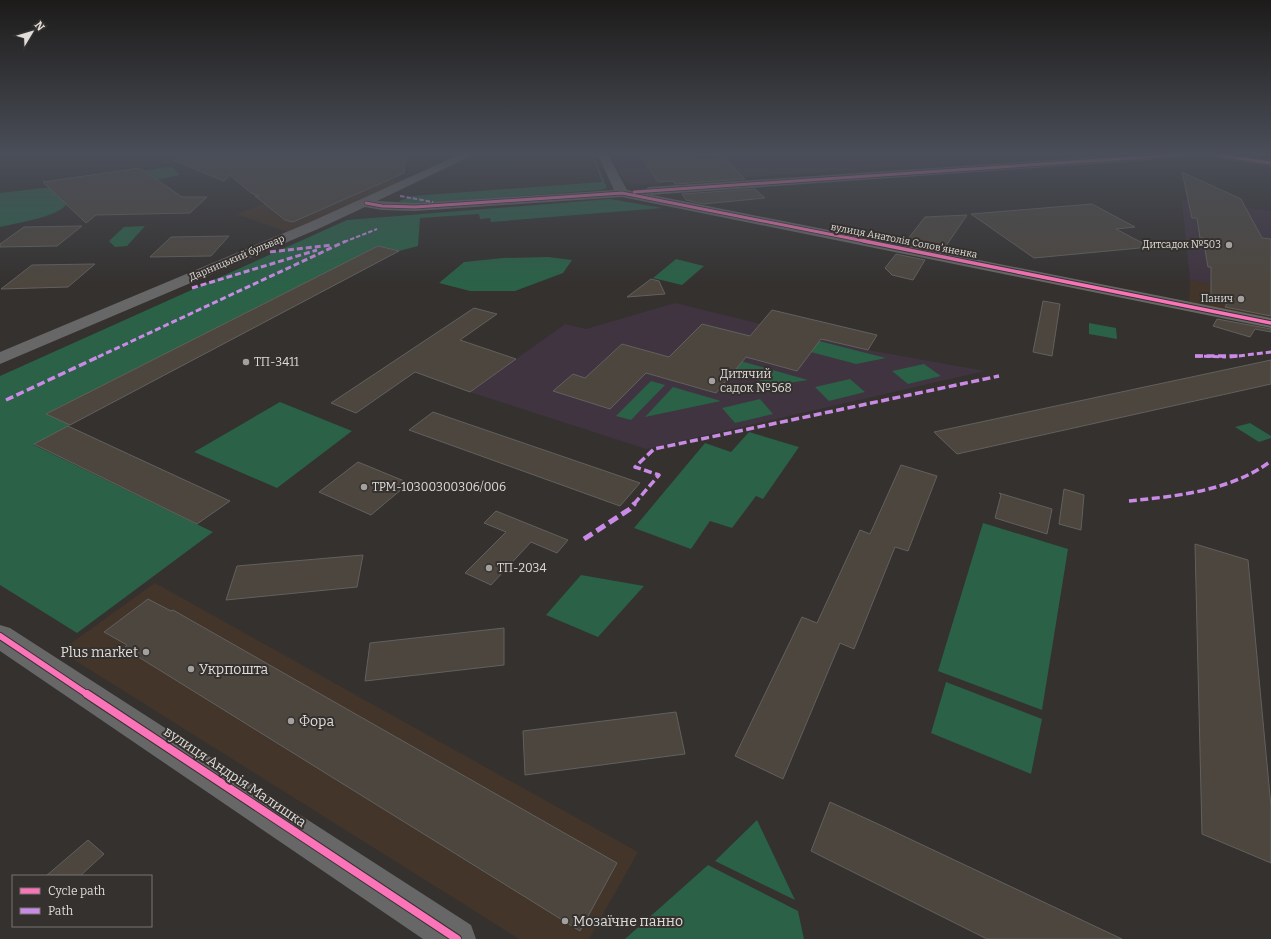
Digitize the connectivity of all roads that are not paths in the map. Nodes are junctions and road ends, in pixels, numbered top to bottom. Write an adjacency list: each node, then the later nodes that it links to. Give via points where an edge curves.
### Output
1 (379, 197): 4 (street, Дарницький бульвар)
2 (566, 197): 4 (street, вулиця Анатолія Соловʼяненка, via 415,207)
3 (641, 197): 5 (street, вулиця Анатолія Соловʼяненка)
4 (366, 203): 6 (street, Дарницький бульвар)
5 (1271, 323)
6 (0, 359)
7 (0, 636): 8 (street, вулиця Андрія Малишка)
8 (457, 939)

